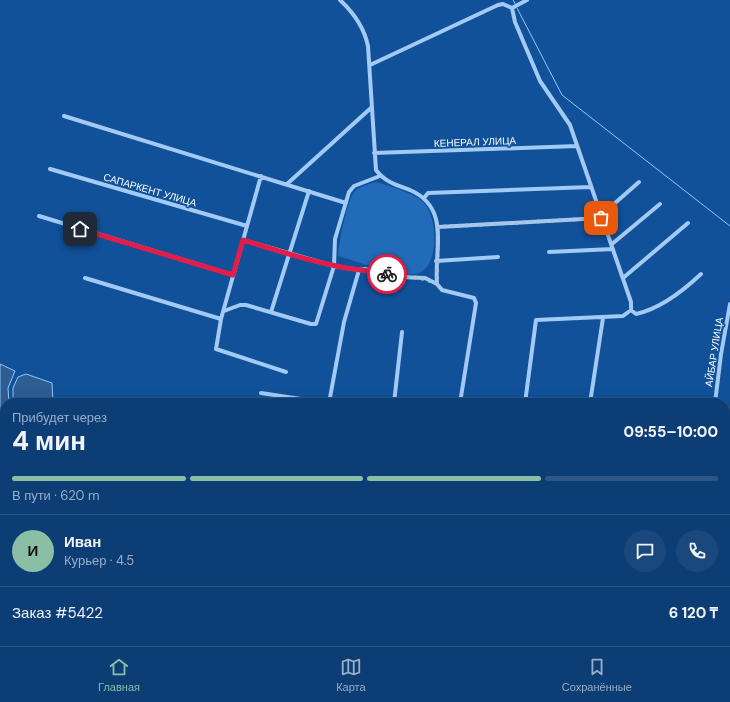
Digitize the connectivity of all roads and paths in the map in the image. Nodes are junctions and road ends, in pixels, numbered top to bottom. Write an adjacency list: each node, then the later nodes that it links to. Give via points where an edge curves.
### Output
1 (340, 0): 4 (street, via 364,31)
2 (527, 0): 3 (street)
3 (512, 8): 4 (street, via 503,4 498,6); 7 (street, via 515,22 540,81 570,125)
4 (370, 65): 5 (street)
5 (372, 107): 8 (street); 13 (street)
6 (64, 116): 10 (street)
7 (577, 146): 8 (street, КЕНЕРАЛ УЛИЦА); 14 (street)
8 (374, 153): 11 (street, via 376,170)
9 (50, 169): 22 (street, САПАРКЕНТ УЛИЦА)
10 (261, 176): 13 (street); 22 (street)
11 (380, 176): 16 (street, via 387,182); 17 (street, via 354,186)
12 (639, 182): 20 (street)
13 (287, 184): 15 (street)
14 (591, 187): 16 (street, via 428,193); 20 (street)
15 (308, 191): 17 (street); 28 (street)
16 (424, 198): 23 (street, via 432,207)
17 (346, 203): 31 (street, via 335,239)
18 (660, 204): 25 (street)
19 (39, 216): 34 (street)
20 (601, 216): 23 (street); 25 (street)
21 (688, 224): 36 (street)
22 (247, 226): 24 (street)
23 (438, 227): 30 (street)
24 (243, 240): 28 (street); 34 (street)
25 (612, 244): 26 (street)
26 (613, 250): 27 (street); 36 (street)
27 (549, 252)
28 (288, 253): 31 (street); 41 (street)
29 (498, 257): 30 (street)
30 (436, 261): 37 (street)
31 (334, 266): 32 (street); 41 (street, via 316,324)
32 (359, 270): 37 (street, via 400,277 425,278); 48 (street, via 344,322)
33 (701, 274): 39 (street, via 655,307 636,314)
34 (233, 275): 40 (street)
35 (85, 278): 43 (street)
36 (623, 278): 39 (street, via 632,302)
37 (437, 284): 50 (street, via 442,290 474,298 476,303)
38 (730, 304): 53 (street, АЙБАР УЛИЦА)
39 (631, 310): 42 (street, via 623,316)
40 (224, 311): 41 (street, via 246,305); 43 (street)
41 (271, 312)
42 (603, 318): 51 (street, via 536,320); 52 (street)
43 (221, 319): 45 (street, via 216,349)
44 (402, 332): 49 (street)
45 (286, 372)
46 (261, 393): 47 (street)
47 (294, 398)
48 (329, 398)
49 (395, 398)
50 (461, 398)
51 (526, 398)
52 (591, 398)
53 (716, 398)

